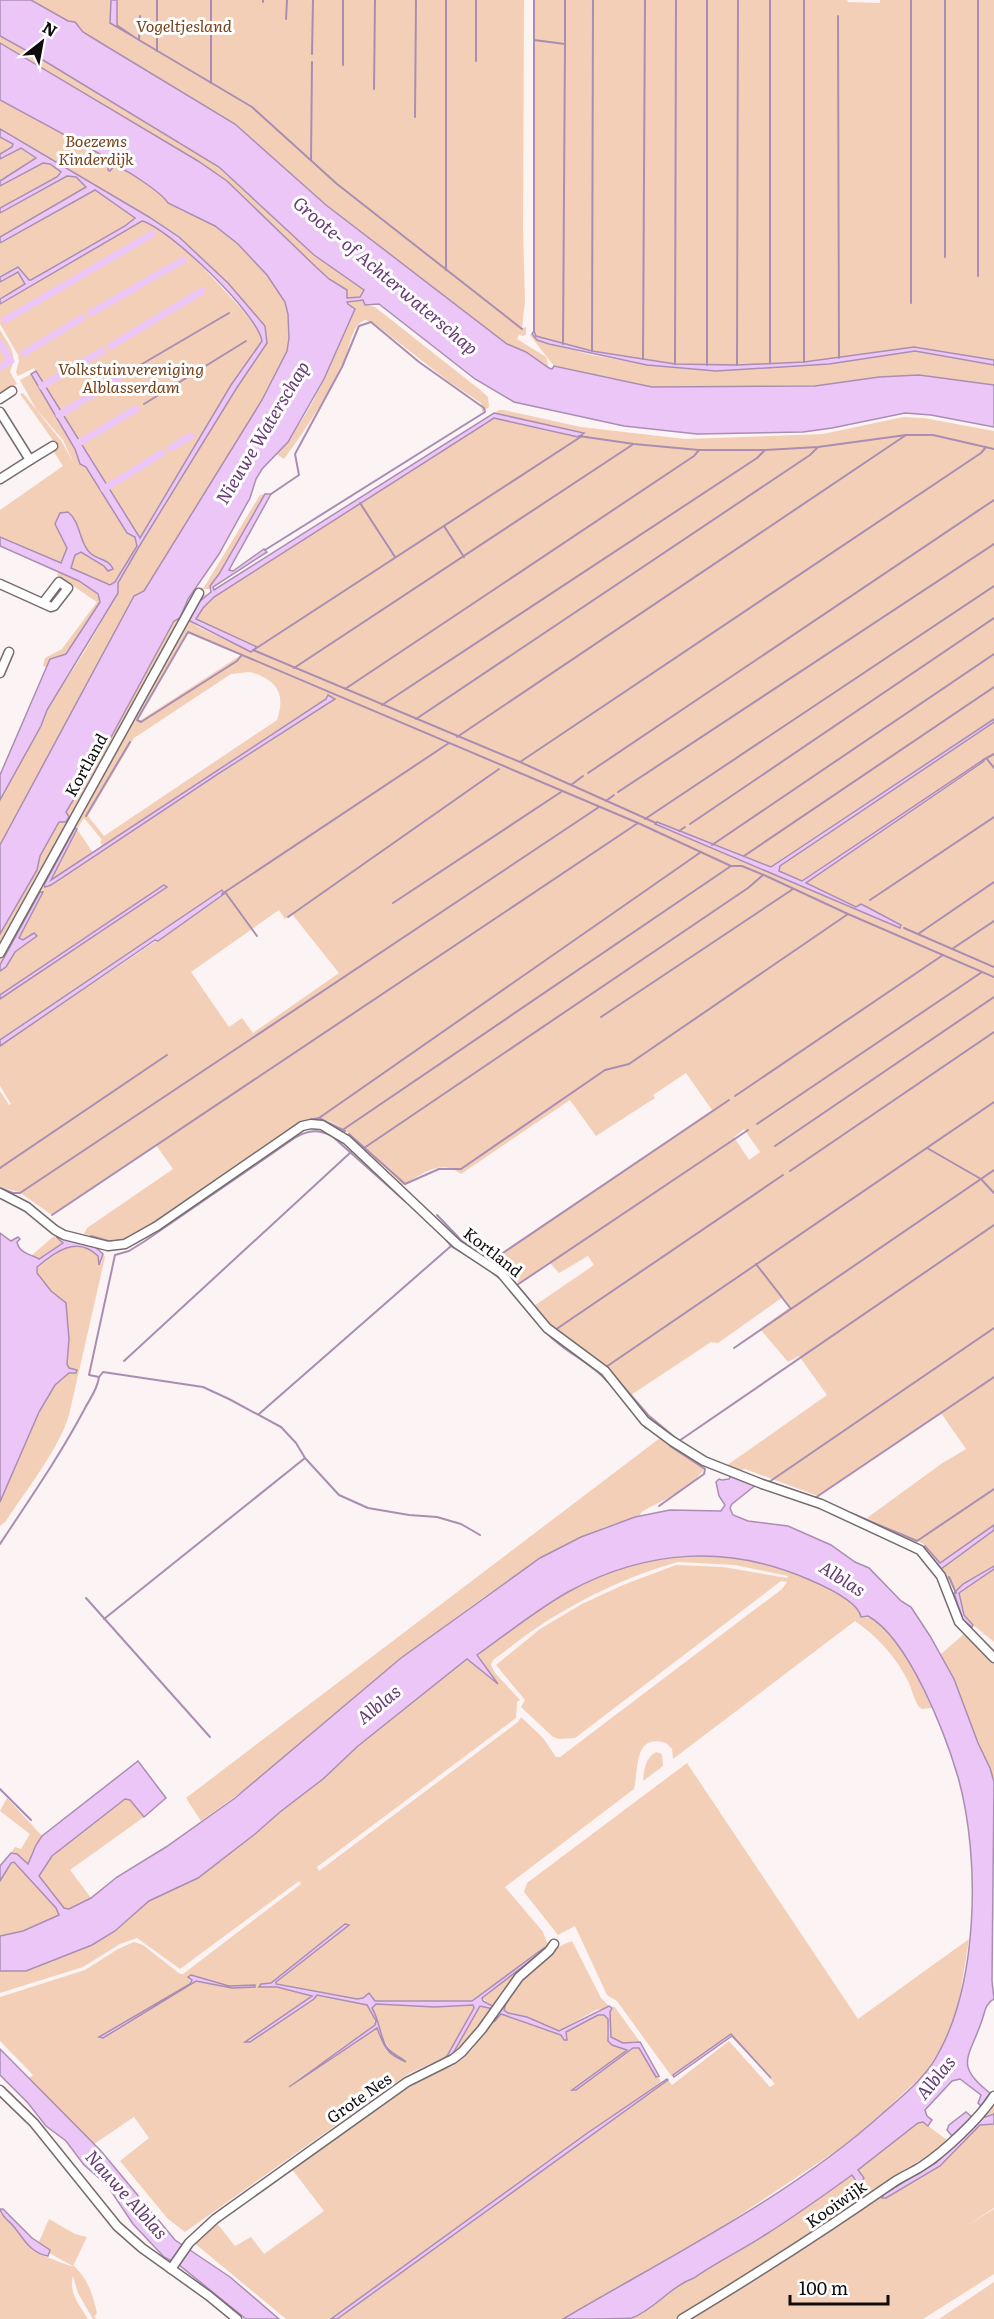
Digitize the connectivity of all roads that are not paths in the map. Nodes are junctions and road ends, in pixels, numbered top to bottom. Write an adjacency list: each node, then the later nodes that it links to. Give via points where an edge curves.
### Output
1 (12, 391): 2 (street)
2 (0, 399)
3 (0, 412): 5 (street)
4 (53, 446): 5 (street)
5 (30, 460): 6 (street)
6 (0, 479)
7 (0, 585): 9 (street)
8 (199, 593): 12 (street, Kortland)
9 (43, 603)
10 (9, 652): 11 (street)
11 (0, 673)
12 (0, 953)
13 (0, 1193): 14 (street, Kortland, via 27,1207 64,1235 108,1246 125,1244 302,1126 330,1128 457,1244 501,1273 547,1328 604,1371 656,1430 704,1461 821,1503 914,1546 941,1576 959,1622)
14 (994, 1658)
15 (554, 1944): 18 (street, Grote Nes, via 519,1977 462,2052 388,2095 215,2218 187,2245)
16 (0, 2090): 18 (street, via 34,2123 117,2226)
17 (994, 2096): 20 (street, Kooiwijk, via 949,2144 922,2166)
18 (172, 2267): 19 (street)
19 (237, 2319)
20 (682, 2319)

